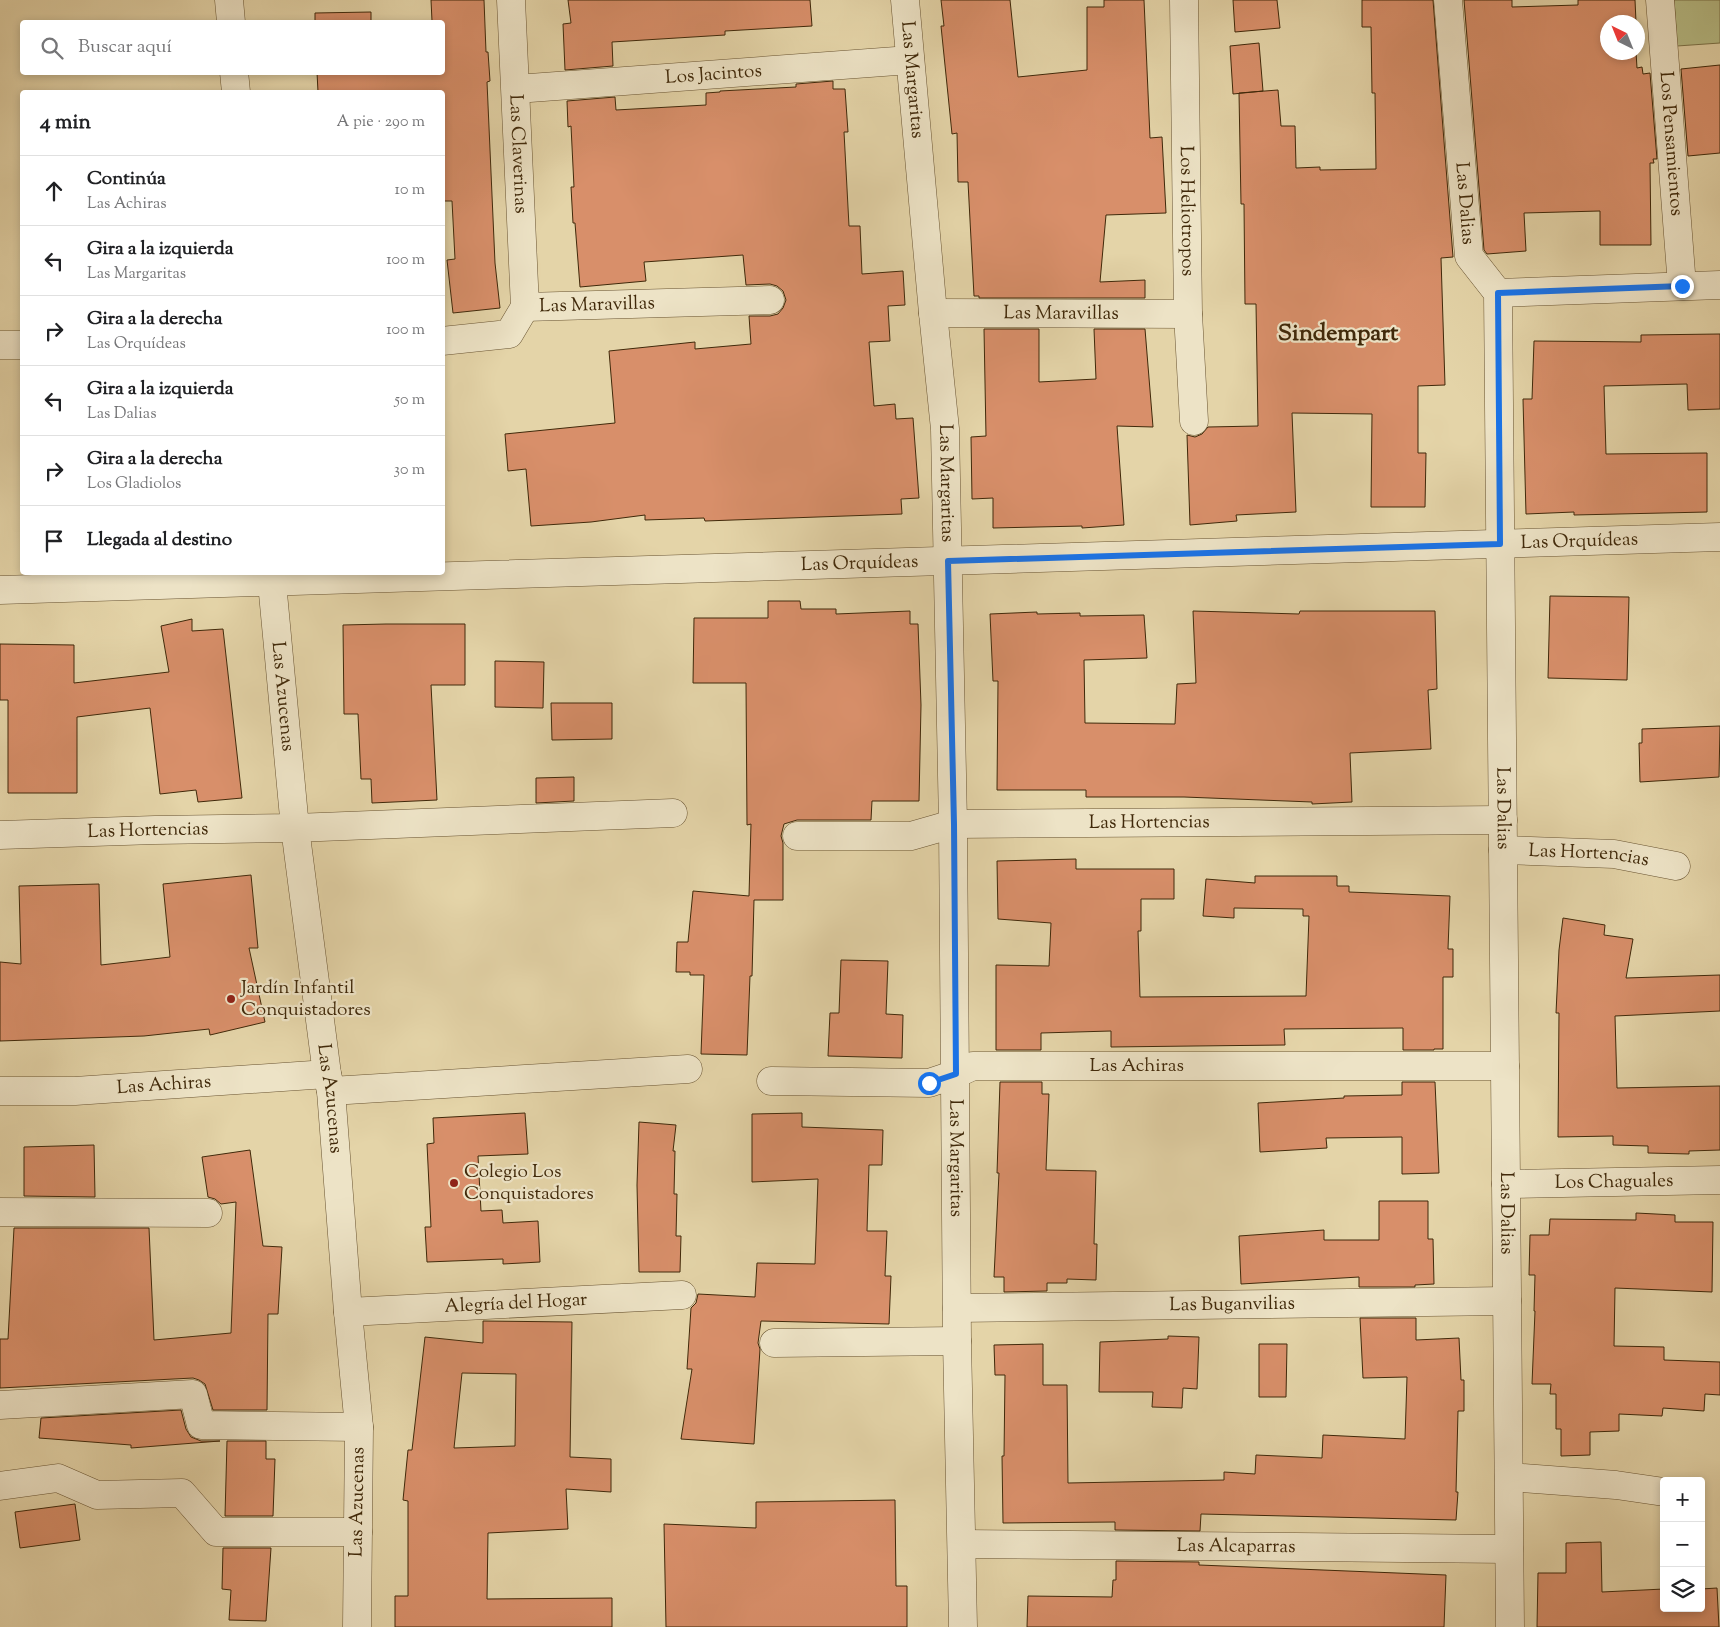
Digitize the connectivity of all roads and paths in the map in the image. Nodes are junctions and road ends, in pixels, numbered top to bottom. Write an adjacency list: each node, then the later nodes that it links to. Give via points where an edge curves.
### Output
1 (229, 0): 7 (street)
2 (511, 0): 10 (street, Las Claverinas)
3 (905, 0): 8 (street, Las Margaritas)
4 (1184, 0): 18 (street, Los Heliotropos)
5 (1448, 0): 14 (street, Las Dalias, via 1470,256)
6 (1660, 0): 13 (street, Los Pensamientos)
7 (231, 20)
8 (910, 60): 10 (street, Los Jacintos); 17 (street, Las Margaritas)
9 (234, 75): 11 (street)
10 (516, 89): 16 (street, Las Claverinas)
11 (236, 90)
12 (1720, 285): 13 (street)
13 (1682, 286): 14 (street)
14 (1498, 293): 24 (street, Las Dalias)
15 (770, 300): 16 (street, Las Maravillas)
16 (525, 307): 19 (street, Las Maravillas, via 509,334)
17 (933, 313): 18 (street, Las Maravillas); 25 (street, Las Margaritas, via 945,429)
18 (1188, 314): 22 (street, Los Heliotropos)
19 (445, 341)
20 (0, 345): 21 (street)
21 (20, 345)
22 (1194, 421)
23 (1720, 537): 24 (street, Las Orquídeas)
24 (1500, 544): 25 (street, Las Orquídeas); 31 (street, Las Dalias)
25 (948, 561): 26 (street, Las Orquídeas); 32 (street, Las Margaritas)
26 (445, 573)
27 (356, 575): 28 (street, Las Orquídeas)
28 (271, 577): 29 (street, Las Orquídeas); 33 (street, Las Azucenas)
29 (0, 590)
30 (673, 812): 33 (street, Las Hortencias)
31 (1503, 820): 32 (street, Las Hortencias); 36 (street, Las Dalias)
32 (954, 824): 35 (street, Las Hortencias, via 911,836); 40 (street, Las Margaritas)
33 (295, 828): 34 (street, Las Hortencias); 42 (street, Las Azucenas)
34 (0, 835)
35 (797, 836)
36 (1503, 850): 37 (street, Las Hortencias, via 1614,854); 38 (street, Las Dalias)
37 (1676, 866)
38 (1505, 1066): 40 (street, Las Achiras, via 974,1066); 45 (street, Las Dalias)
39 (688, 1069): 42 (street, Las Achiras)
40 (956, 1074): 41 (street, Las Achiras, via 929,1083); 50 (street, Las Margaritas)
41 (772, 1081)
42 (329, 1083): 43 (street, Las Achiras); 51 (street, Las Azucenas)
43 (0, 1091)
44 (1720, 1180): 45 (street, Los Chaguales)
45 (1506, 1184): 49 (street, Las Dalias)
46 (0, 1212): 47 (street)
47 (208, 1214)
48 (682, 1295): 51 (street, Alegría del Hogar)
49 (1507, 1302): 50 (street, Las Buganvilias); 56 (street, Las Dalias)
50 (957, 1308): 52 (street, Las Margaritas)
51 (348, 1312): 55 (street, Las Azucenas)
52 (957, 1341): 53 (street); 60 (street, Las Margaritas)
53 (774, 1343)
54 (0, 1405): 55 (street, via 193,1394 201,1425)
55 (360, 1427): 59 (street, Las Azucenas)
56 (1508, 1477): 58 (street); 61 (street, Las Dalias)
57 (0, 1486): 59 (street, via 58,1478 97,1495 182,1493 216,1532)
58 (1660, 1491)
59 (358, 1532): 62 (street, Las Azucenas)
60 (962, 1544): 61 (street, Las Alcaparras); 63 (street, Las Margaritas)
61 (1509, 1549): 64 (street, Las Dalias)
62 (357, 1627)
63 (963, 1627)
64 (1510, 1627)

